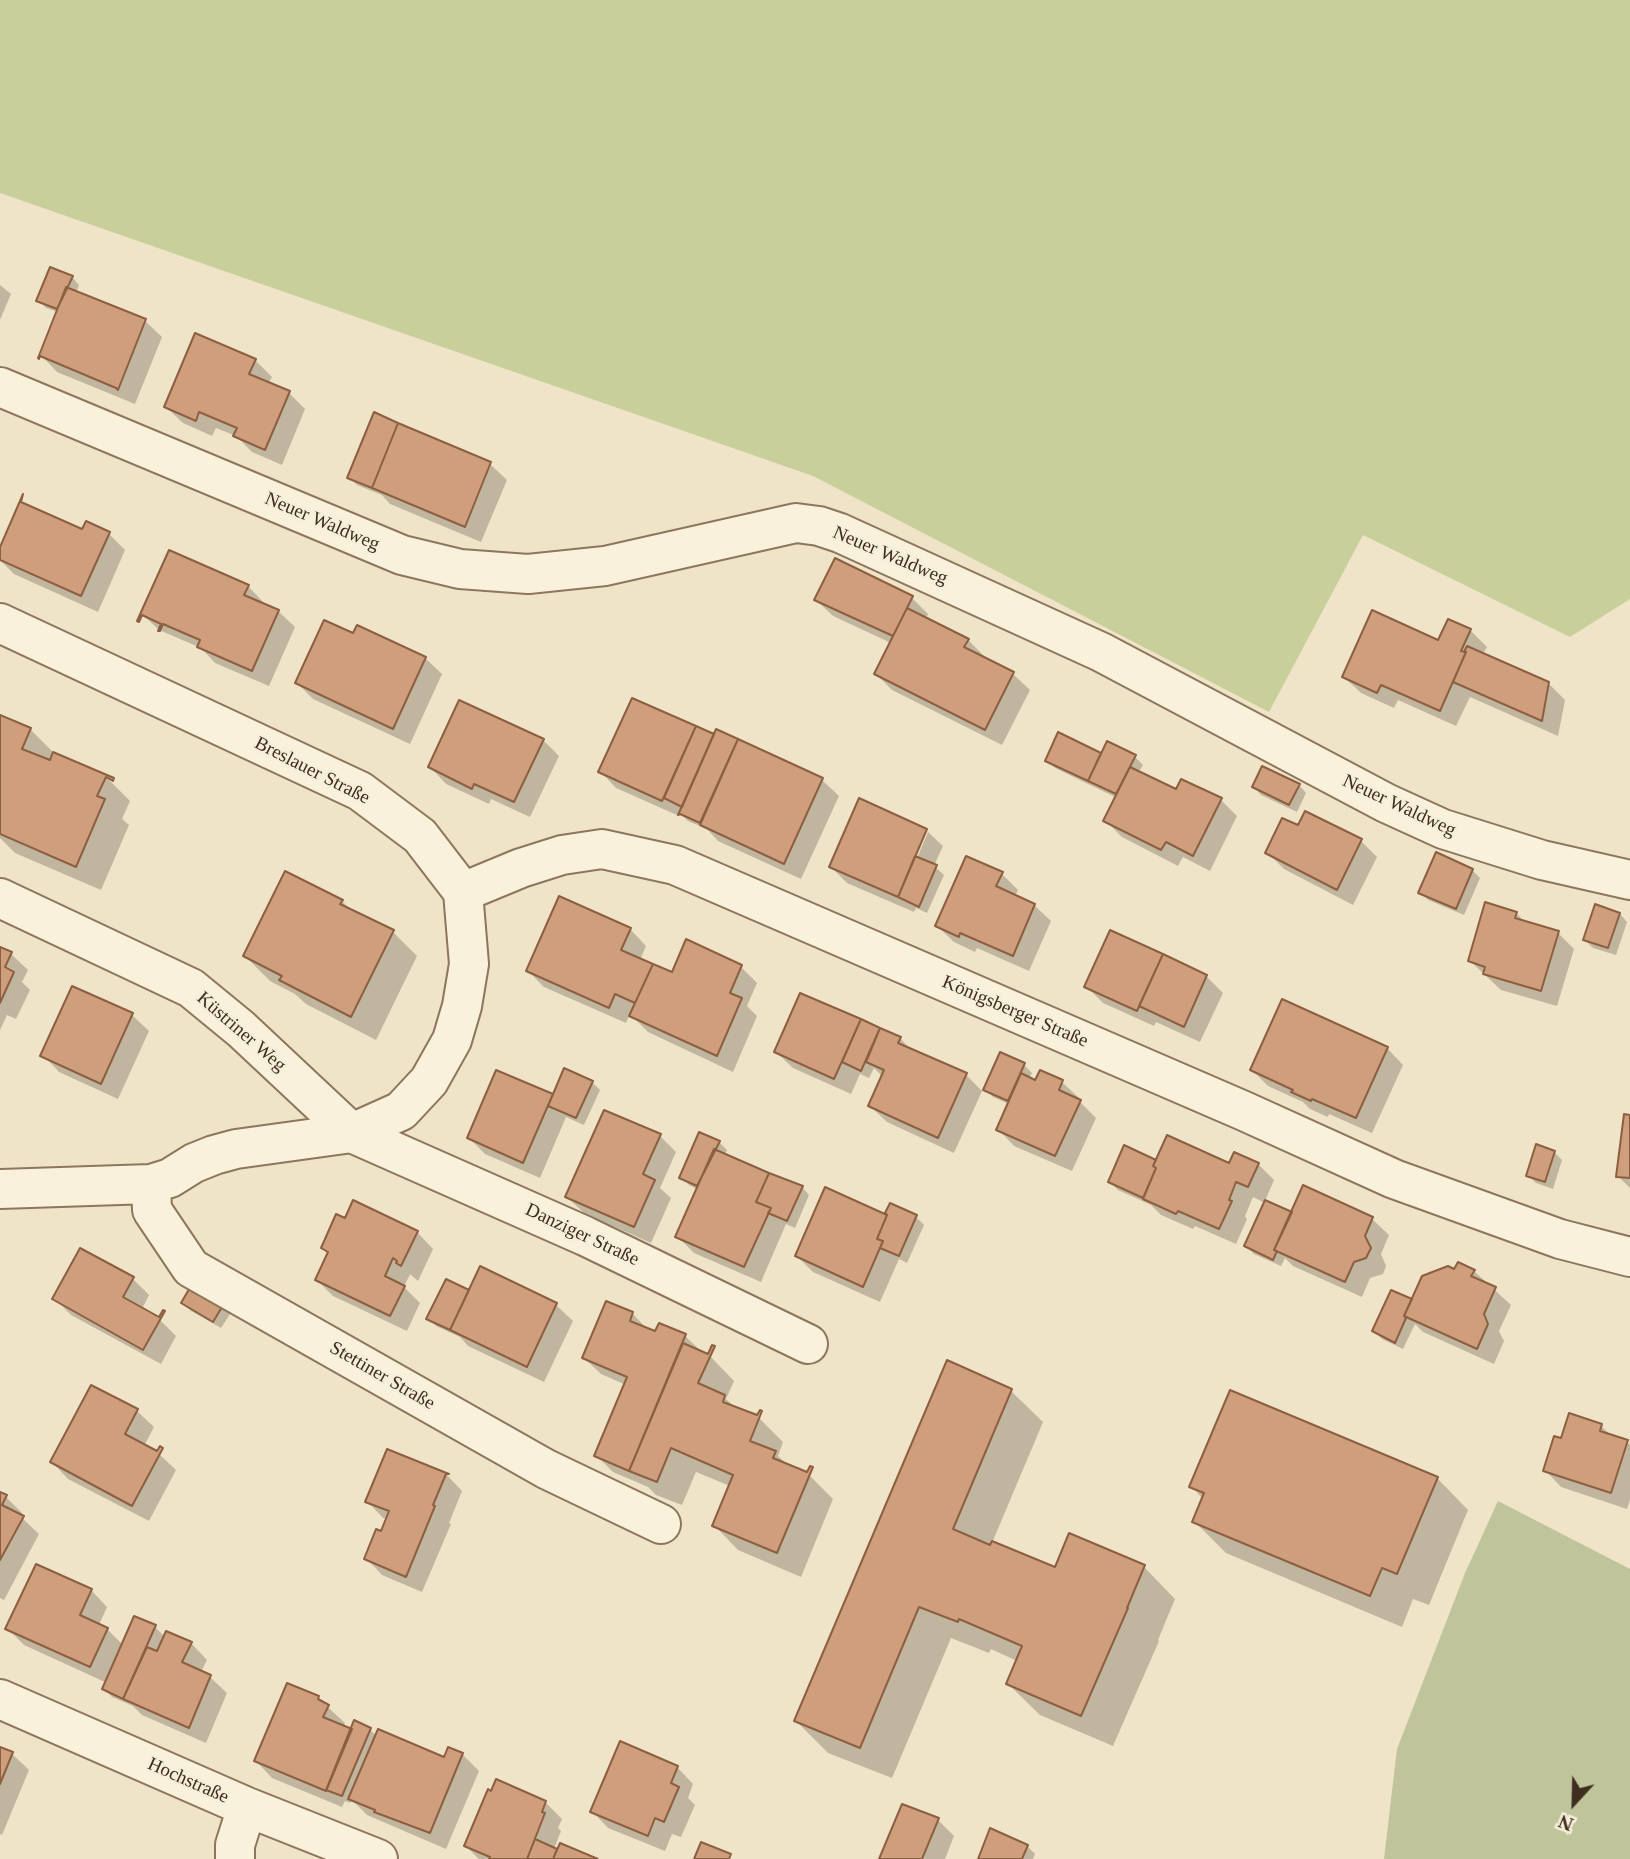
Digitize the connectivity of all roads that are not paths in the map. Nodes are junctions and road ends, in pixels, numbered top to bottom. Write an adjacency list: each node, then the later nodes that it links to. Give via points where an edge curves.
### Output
1 (0, 387): 3 (street, Neuer Waldweg, via 402,555 460,569 528,574 605,566 796,523 819,526 1101,652 1443,830)
2 (0, 623): 4 (street, Breslauer Straße, via 359,791 420,836)
3 (1630, 880)
4 (463, 892): 6 (street, via 469,964 452,1040 429,1081 401,1111); 9 (street, Königsberger Straße, via 562,855 602,849 675,865 1394,1179 1560,1239)
5 (0, 898): 6 (street, Küstriner Weg, via 191,988)
6 (352, 1133): 7 (street, via 236,1149); 10 (street, Danziger Straße, via 585,1236)
7 (151, 1184): 8 (street); 11 (street, Stettiner Straße, via 152,1210 191,1268 546,1469)
8 (0, 1189)
9 (1630, 1258)
10 (808, 1344)
11 (661, 1524)
12 (0, 1699): 13 (street, Hochstraße)
13 (247, 1807): 14 (street); 15 (street, Hochstraße)
14 (235, 1859)
15 (378, 1859)

